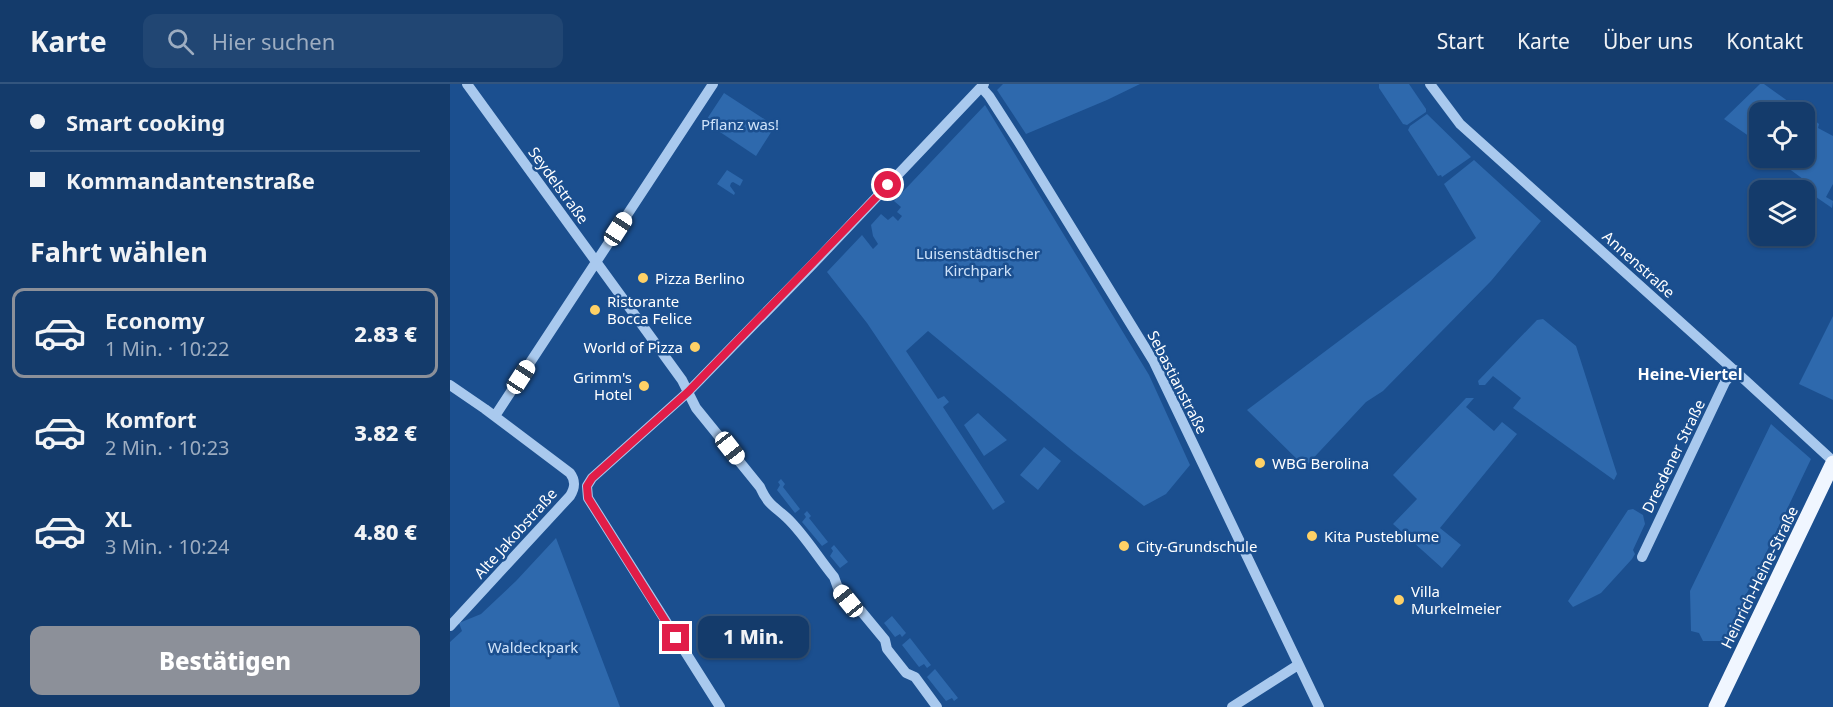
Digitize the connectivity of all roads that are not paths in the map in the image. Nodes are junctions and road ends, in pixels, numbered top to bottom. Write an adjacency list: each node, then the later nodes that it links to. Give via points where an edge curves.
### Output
1 (467, 84): 5 (street, Seydelstraße)
2 (713, 84): 5 (street)
3 (1430, 84): 6 (street, Annenstraße, via 1460,124)
4 (982, 86): 8 (street); 13 (street, Sebastianstraße, via 1154,362)
5 (596, 262): 8 (street, Seydelstraße); 9 (street)
6 (1735, 370): 10 (street, Annenstraße); 11 (street, Dresdener Straße, via 1725,382)
7 (450, 385): 9 (street)
8 (688, 392): 14 (street, via 592,478 587,486 588,498); 15 (street, Seydelstraße, via 696,408 765,497)
9 (495, 416): 12 (street, Alte Jakobstraße, via 570,474 573,491)
10 (1833, 462): 18 (main road, Heinrich-Heine-Straße)
11 (1642, 557)
12 (450, 626)
13 (1298, 665): 16 (street); 17 (street, Sebastianstraße)
14 (720, 707)
15 (937, 707)
16 (1232, 707)
17 (1319, 707)
18 (1716, 707)

